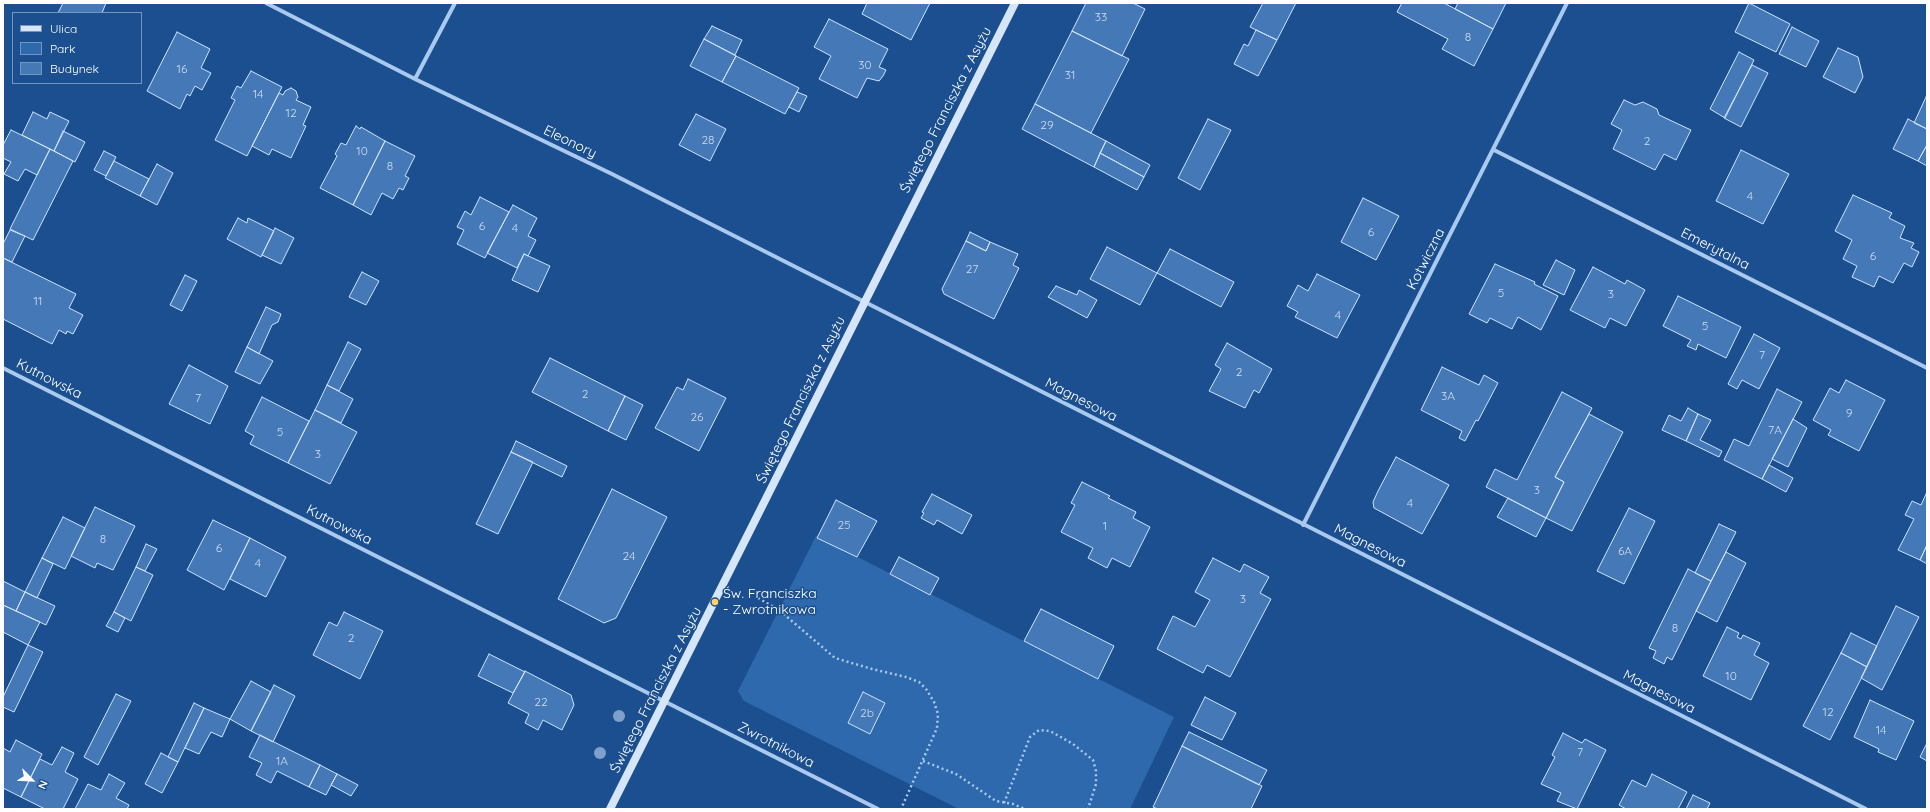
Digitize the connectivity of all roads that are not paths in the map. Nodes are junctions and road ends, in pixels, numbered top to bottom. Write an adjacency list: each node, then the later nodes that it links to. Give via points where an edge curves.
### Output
1 (266, 3): 5 (street, Eleonory)
2 (455, 3): 5 (street)
3 (1015, 3): 7 (street, Świętego Franciszka z Asyżu)
4 (1567, 3): 6 (street, Kotwiczna)
5 (415, 79): 7 (street, Eleonory, via 612,174)
6 (1494, 150): 9 (street, Emerytalna); 10 (street, Kotwiczna)
7 (864, 302): 10 (street, Magnesowa); 11 (street, Świętego Franciszka z Asyżu)
8 (3, 368): 11 (street, Kutnowska)
9 (1927, 368)
10 (1303, 525): 14 (street, Magnesowa)
11 (665, 701): 12 (street, Świętego Franciszka z Asyżu); 13 (street, Zwrotnikowa)
12 (610, 809)
13 (878, 809)
14 (1866, 809)

